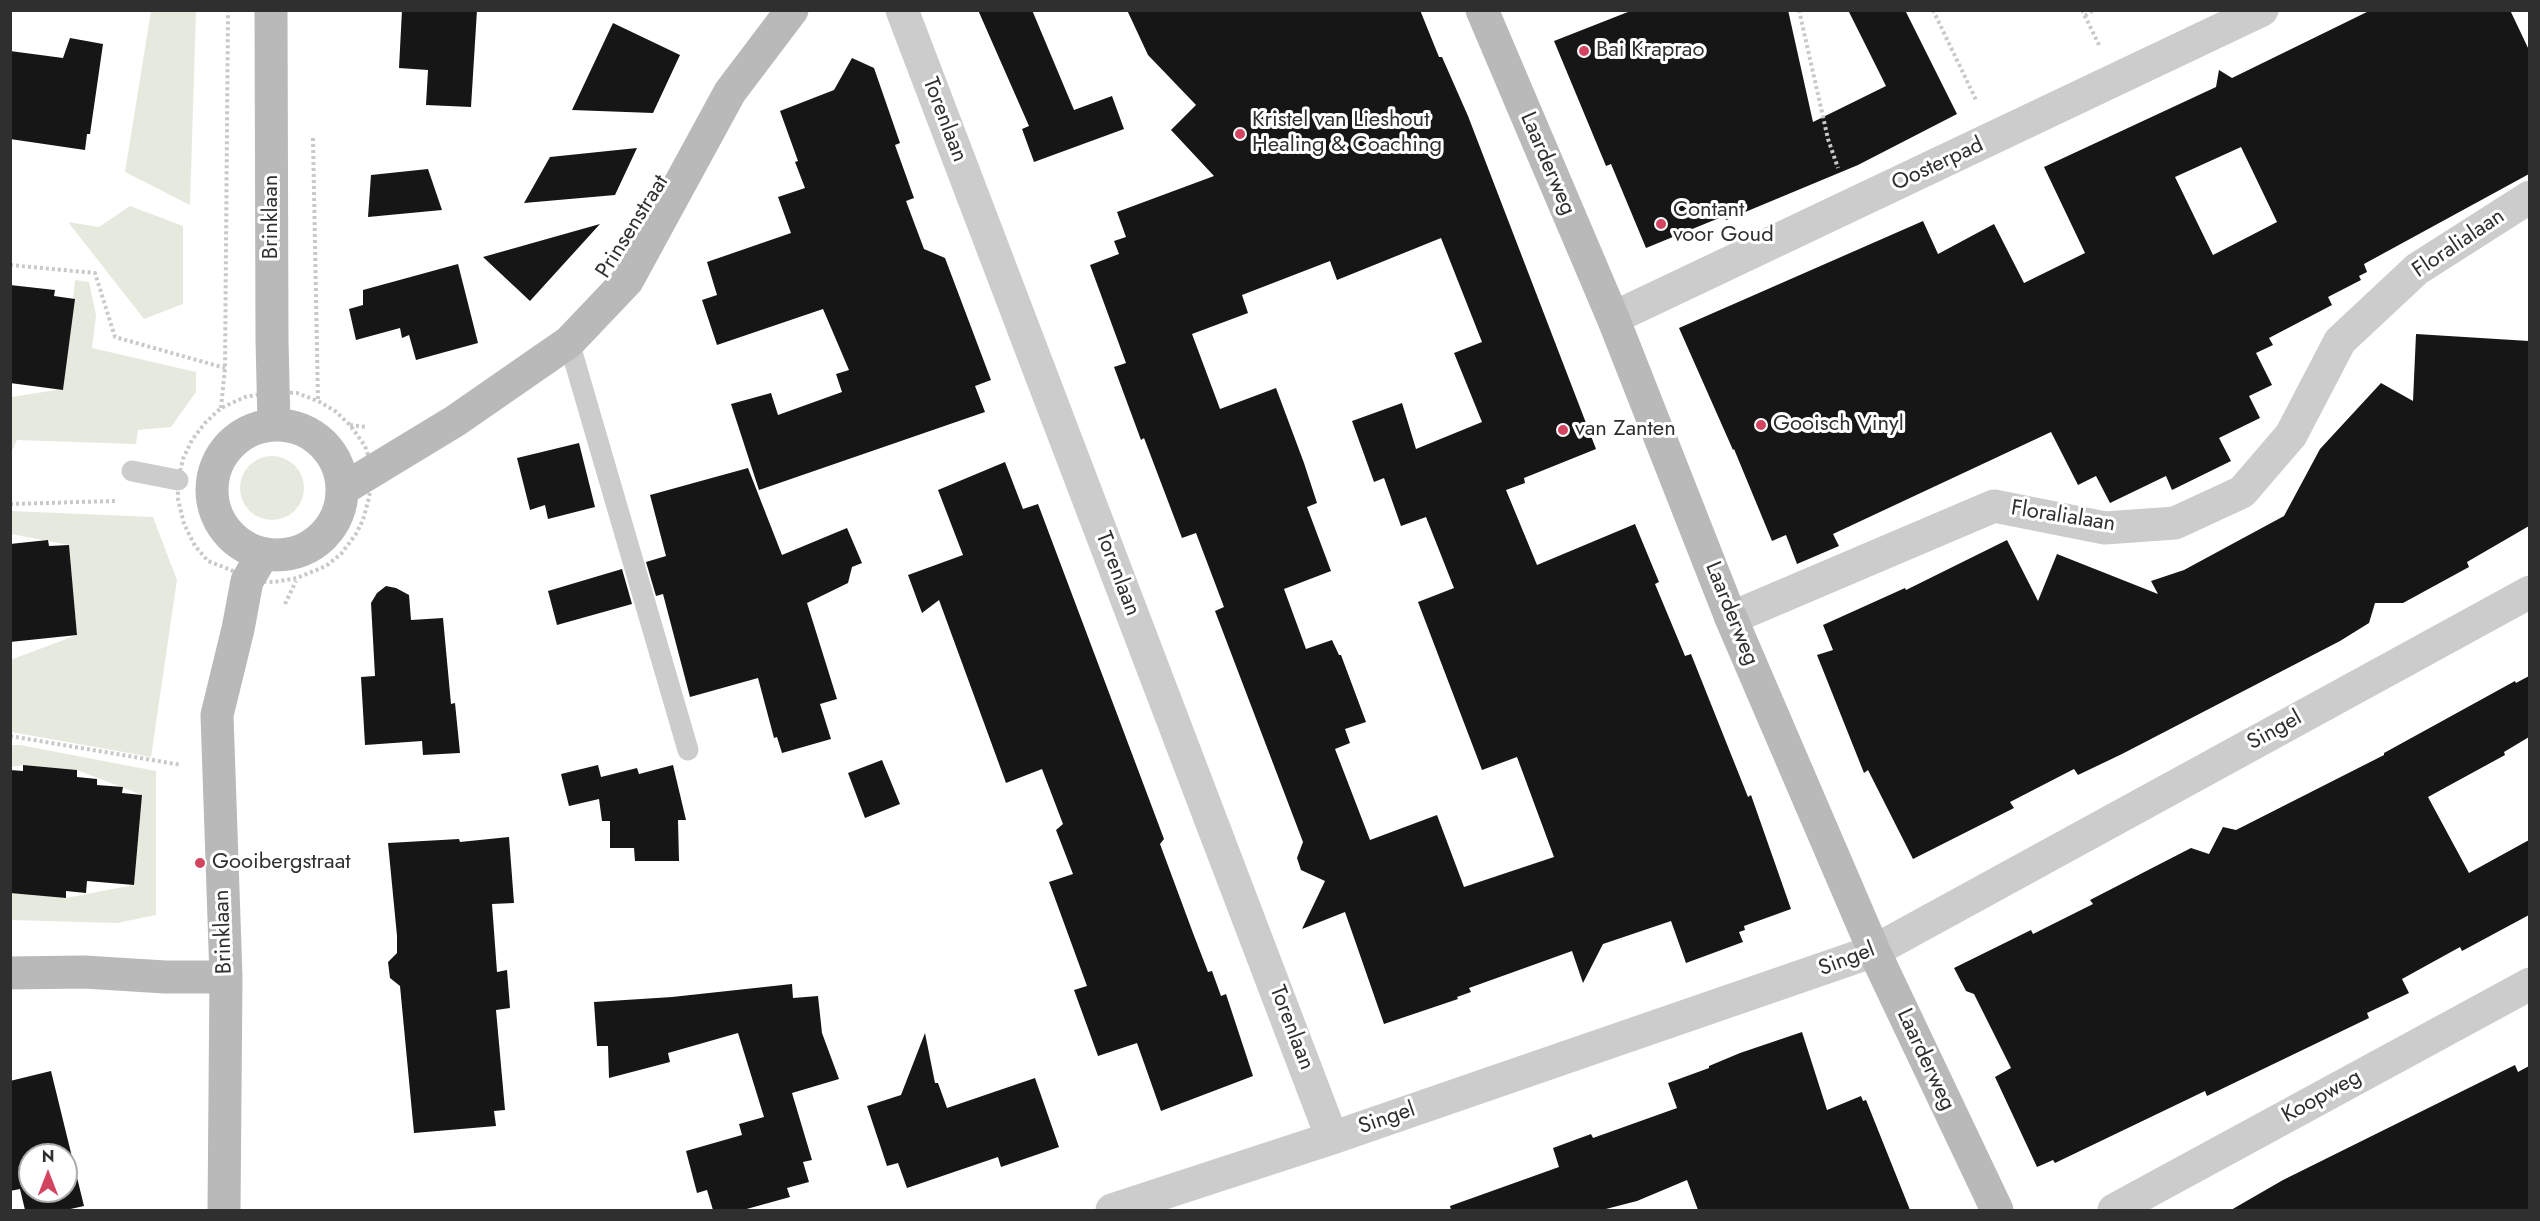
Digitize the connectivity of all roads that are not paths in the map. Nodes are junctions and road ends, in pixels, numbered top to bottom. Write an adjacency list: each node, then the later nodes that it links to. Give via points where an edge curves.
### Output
1 (271, 10): 9 (street, Brinklaan)
2 (792, 10): 8 (street, Prinsenstraat, via 730,92 627,281)
3 (902, 10): 21 (street, Torenlaan)
4 (1482, 10): 7 (street, Laarderweg)
5 (2262, 10): 7 (street, Oosterpad)
6 (2529, 197): 15 (street, Floralialaan, via 2417,269 2340,341 2291,435 2242,492 2175,523 2105,528 1994,506)
7 (1613, 318): 15 (street, Laarderweg)
8 (569, 342): 12 (street, Prinsenstraat, via 455,421); 16 (lane)
9 (274, 424): 12 (street, via 300,428 322,442 338,463); 13 (street, via 245,432 222,453 212,482 216,513 234,540)
10 (132, 471): 11 (lane)
11 (178, 489)
12 (343, 489): 13 (street, via 337,518 318,540 292,554)
13 (263, 554): 19 (street, Brinklaan, via 247,581 217,716)
14 (2529, 592): 17 (street, Singel)
15 (1731, 618): 17 (street, Laarderweg)
16 (688, 750)
17 (1874, 951): 21 (street, Singel); 24 (street, Laarderweg)
18 (10, 973): 19 (street)
19 (226, 977): 22 (street, Brinklaan)
20 (2529, 984): 25 (street, Koopweg)
21 (1332, 1138): 23 (street, Singel)
22 (224, 1210)
23 (1112, 1210)
24 (1996, 1210)
25 (2114, 1210)

